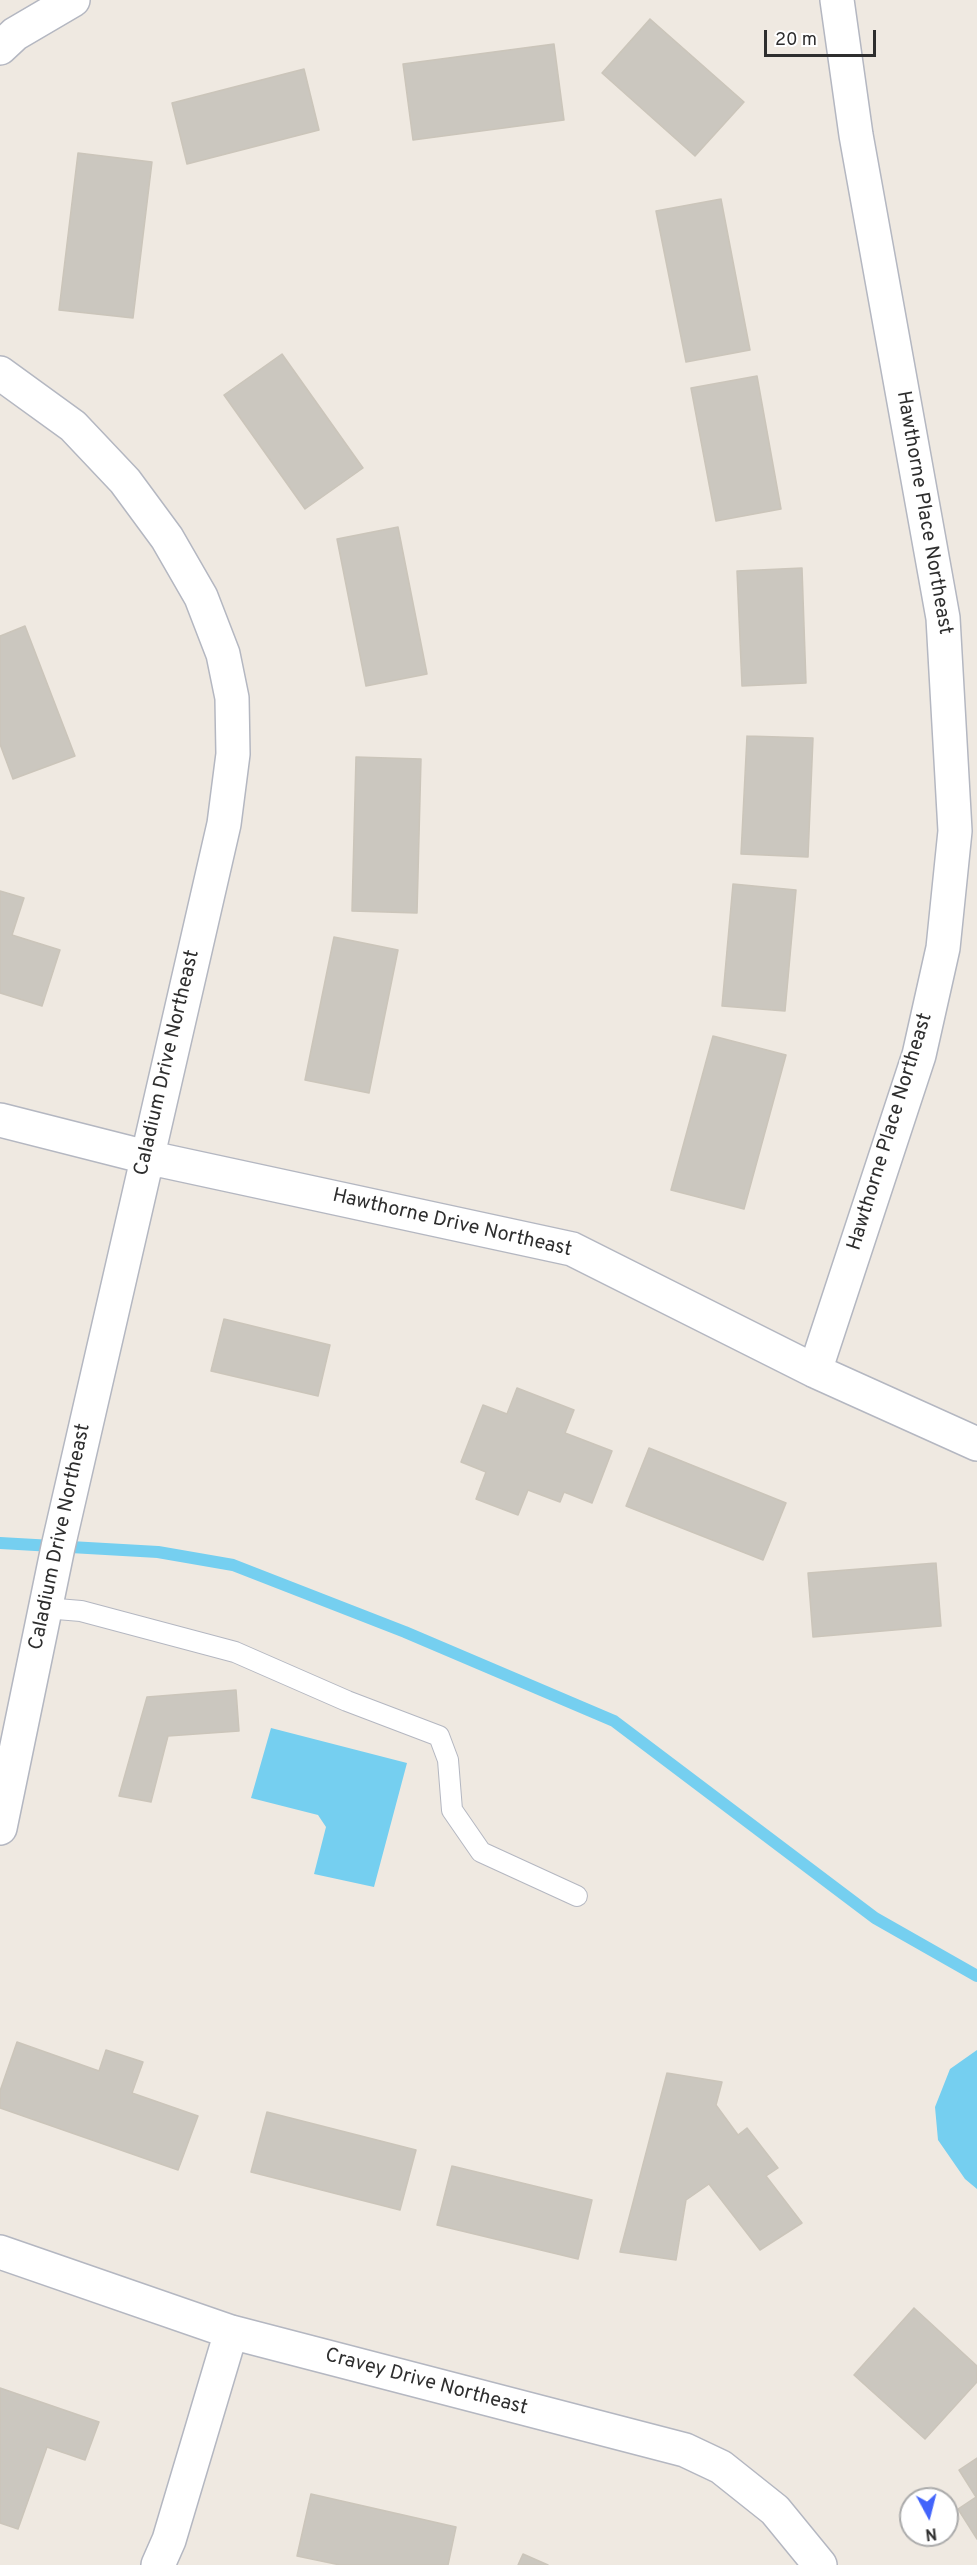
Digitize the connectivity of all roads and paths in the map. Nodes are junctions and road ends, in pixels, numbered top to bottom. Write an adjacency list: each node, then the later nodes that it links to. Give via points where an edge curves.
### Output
1 (73, 0): 3 (street, via 15,34)
2 (837, 0): 7 (street, Hawthorne Place Northeast, via 856,135 943,618 955,831 943,948 920,1055)
3 (0, 48)
4 (0, 374): 6 (street, Caladium Drive Northeast, via 73,426 125,481 167,538 201,597 223,654 232,698 233,754 224,825)
5 (0, 1120): 6 (street, Hawthorne Drive Northeast)
6 (146, 1157): 7 (street, Hawthorne Drive Northeast, via 572,1249); 9 (street, Caladium Drive Northeast)
7 (815, 1371): 8 (street, Hawthorne Drive Northeast)
8 (977, 1443)
9 (45, 1608): 10 (street, Caladium Drive Northeast); 11 (lane, via 81,1611 235,1652 439,1736 448,1760 452,1810 481,1852)
10 (0, 1828)
11 (577, 1896)
12 (0, 2252): 13 (street, Cravey Drive Northeast)
13 (231, 2332): 14 (street, via 169,2540); 15 (street, Cravey Drive Northeast, via 685,2450 722,2468 775,2510)
14 (158, 2565)
15 (820, 2565)

